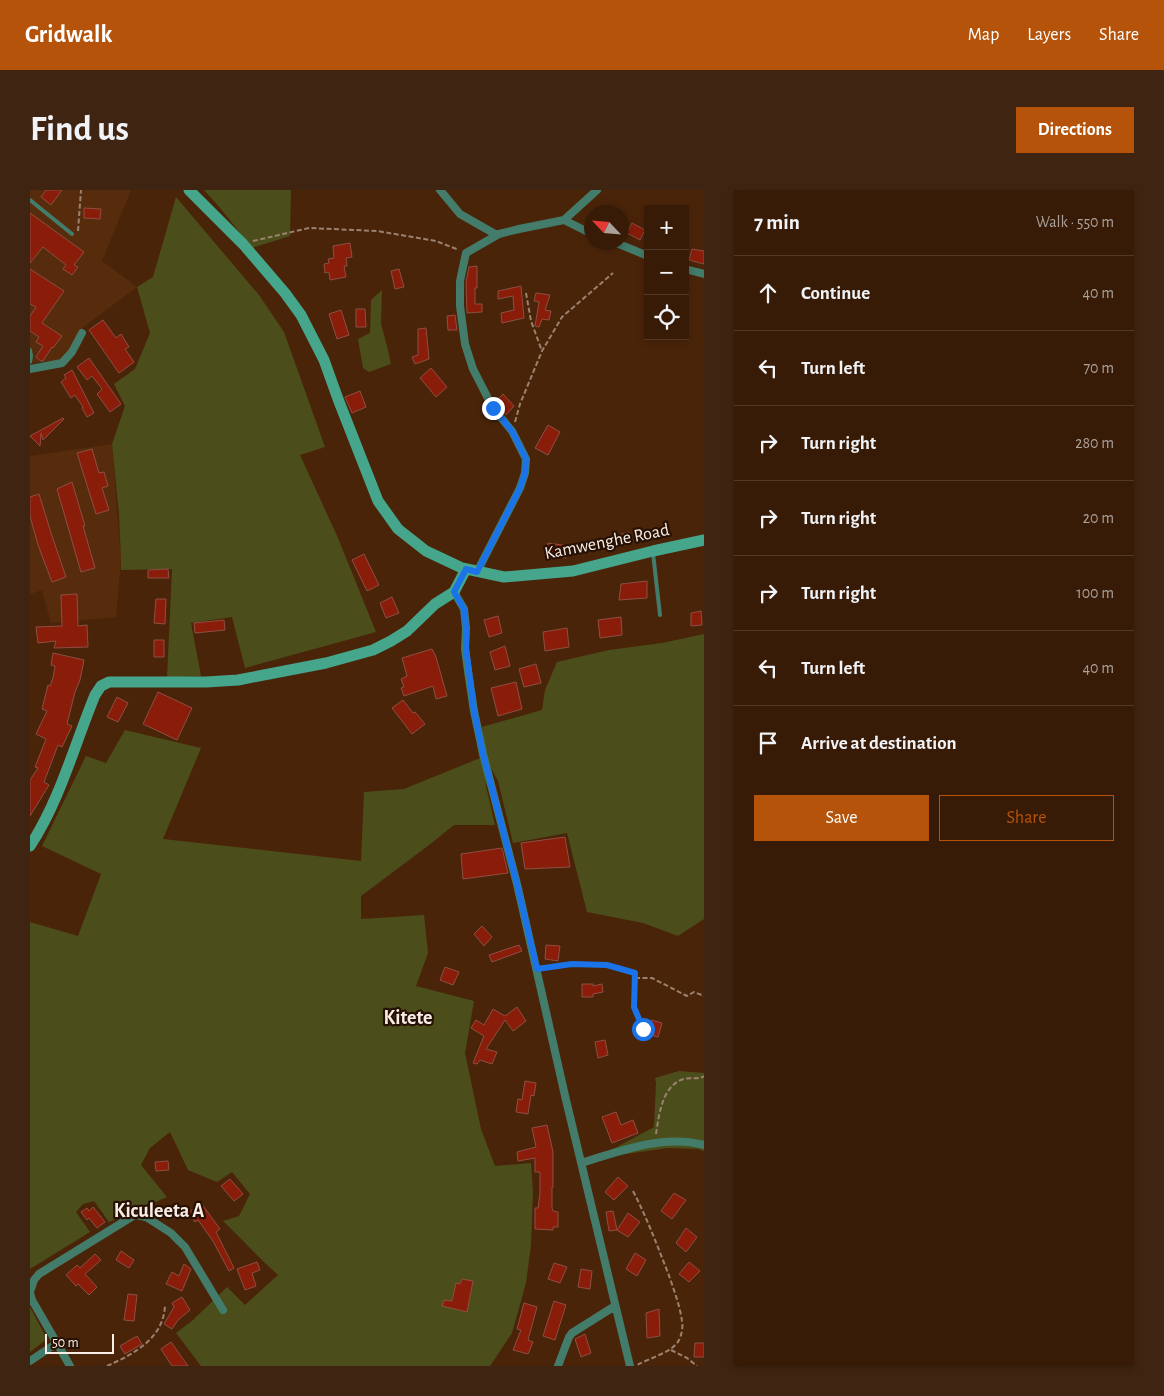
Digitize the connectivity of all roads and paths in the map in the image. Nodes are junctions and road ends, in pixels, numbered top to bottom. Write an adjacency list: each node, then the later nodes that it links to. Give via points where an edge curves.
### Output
1 (80, 190): 8 (path, via 78,230)
2 (188, 190): 10 (main road, Kamwenghe Road)
3 (440, 190): 9 (street, via 460,214)
4 (597, 190): 6 (street)
5 (30, 200): 8 (lane)
6 (564, 220): 7 (street); 9 (street)
7 (584, 230)
8 (72, 234)
9 (499, 234): 12 (street)
10 (243, 244): 12 (path, via 308,228 377,231 436,241); 26 (main road, Kamwenghe Road, via 301,315 324,360 378,501 398,529 426,551)
11 (629, 248): 13 (street)
12 (466, 253): 23 (street, via 460,290 465,344 473,369 493,408)
13 (644, 254)
14 (689, 270): 16 (street)
15 (613, 273): 20 (path, via 562,317)
16 (704, 274)
17 (526, 293): 20 (path, via 531,321)
18 (82, 333): 22 (street, via 62,363)
19 (30, 350): 21 (lane)
20 (542, 351): 23 (path)
21 (30, 362)
22 (30, 368)
23 (512, 431): 26 (street, via 526,459 525,473 520,488)
24 (704, 540): 25 (main road, Kamwenghe Road)
25 (653, 551): 26 (main road, Kamwenghe Road, via 573,571 504,577); 28 (lane)
26 (467, 569): 27 (main road)
27 (454, 592): 29 (main road, via 435,604 407,631 373,650 238,680 103,684 94,695 62,782); 30 (street, via 464,609 466,656 476,720)
28 (660, 615)
29 (30, 846)
30 (537, 969): 31 (path, via 572,964 607,965 635,973); 37 (street)
31 (635, 978): 32 (path, via 652,978 687,996 694,992); 33 (path, via 634,1007)
32 (704, 996)
33 (643, 1029)
34 (704, 1076): 35 (path, via 685,1079 669,1090 660,1110)
35 (654, 1143): 36 (street, via 674,1141); 37 (street)
36 (704, 1145)
37 (581, 1163): 41 (street)
38 (633, 1191): 44 (path, via 652,1231 682,1320 679,1341)
39 (30, 1293): 42 (street, via 39,1274 136,1214 146,1216 185,1247); 43 (street)
40 (165, 1305): 47 (path, via 164,1318 153,1337)
41 (615, 1306): 48 (street, via 572,1333); 49 (street)
42 (223, 1310)
43 (57, 1343): 45 (street); 46 (street)
44 (670, 1350): 50 (path); 51 (path)
45 (30, 1361)
46 (70, 1366)
47 (108, 1366)
48 (558, 1366)
49 (630, 1366)
50 (635, 1366)
51 (697, 1366)

